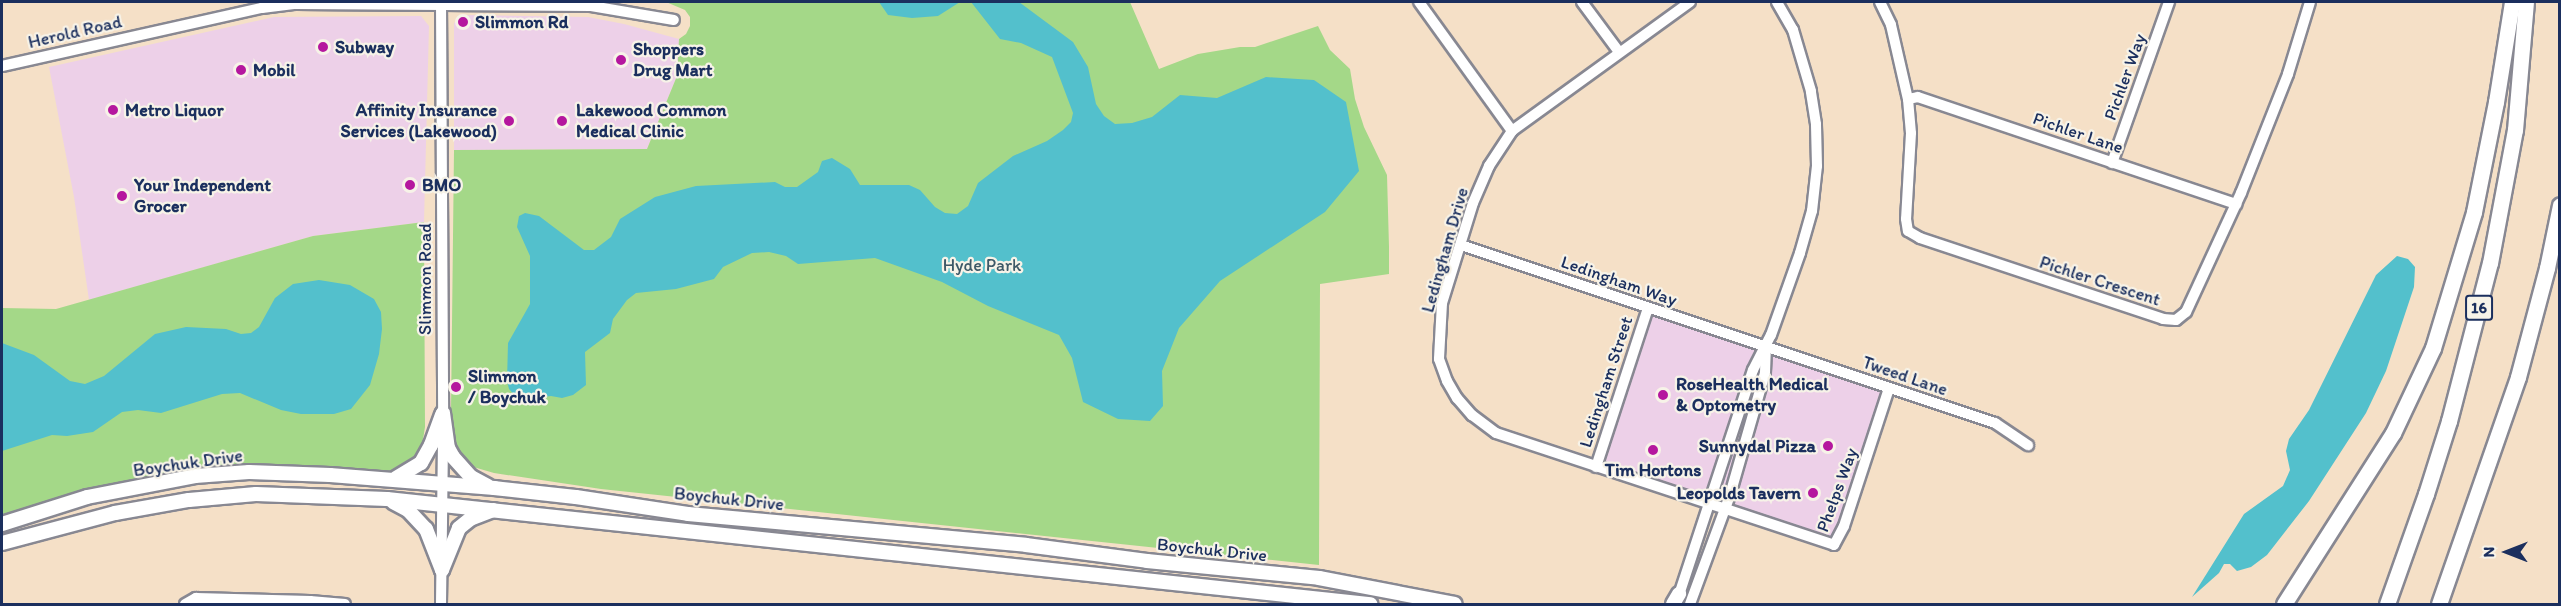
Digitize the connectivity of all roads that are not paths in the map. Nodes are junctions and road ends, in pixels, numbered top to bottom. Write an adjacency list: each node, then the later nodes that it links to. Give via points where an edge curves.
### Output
1 (1419, 2): 15 (street)
2 (1582, 2): 12 (street)
3 (1690, 2): 12 (street, Ledingham Drive)
4 (1777, 2): 21 (street, via 1793,30 1809,80 1817,166 1807,232)
5 (1880, 2): 14 (street, Pichler Crescent, via 1891,25)
6 (2169, 2): 16 (street, Pichler Way)
7 (2310, 2): 17 (street, Pichler Crescent, via 2288,74)
8 (2512, 2): 45 (highway, via 2474,212 2433,348 2392,433)
9 (2526, 2): 46 (highway, 16, via 2515,130 2490,263 2449,421)
10 (441, 3): 11 (street, Herold Road, via 591,6); 13 (street, Herold Road, via 296,4 262,8); 23 (street, Slimmon Road)
11 (674, 20)
12 (1619, 52): 15 (street, Ledingham Drive)
13 (2, 66)
14 (1908, 99): 16 (street, Pichler Lane, via 1918,97); 17 (street, Pichler Crescent, via 1908,231 2163,319 2176,320 2186,312)
15 (1512, 131): 19 (street, Ledingham Drive, via 1489,166 1473,202)
16 (2112, 163): 17 (street, Pichler Lane)
17 (2236, 204)
18 (2559, 205): 47 (highway, via 2518,377)
19 (1461, 245): 20 (street, Ledingham Way); 25 (street, Ledingham Drive, via 1442,303 1439,334 1439,359 1457,398 1496,433)
20 (1648, 308): 21 (street, Ledingham Way); 25 (street, Ledingham Street)
21 (1767, 347): 22 (street, Tweed Lane); 31 (street, via 1753,370); 33 (street, via 1765,373)
22 (1889, 388): 24 (street, Tweed Lane, via 1995,423); 33 (street, Phelps Way, via 1844,526 1834,545)
23 (443, 412): 26 (main road, via 421,463); 27 (street, Slimmon Road); 28 (main road, via 453,457 471,477)
24 (2028, 445)
25 (1596, 467): 31 (street, Ledingham Drive)
26 (392, 479): 27 (main road, Boychuk Drive); 34 (main road, Boychuk Drive, via 249,472 195,477 87,497)
27 (443, 484): 28 (main road, Boychuk Drive); 30 (street, Slimmon Road)
28 (492, 488): 43 (main road, Boychuk Drive, via 688,514 1026,545 1319,578)
29 (387, 499): 30 (main road, Boychuk Drive); 35 (main road, Boychuk Drive, via 256,494 189,500 115,513); 36 (main road, via 408,510 426,529)
30 (444, 504): 32 (main road, Boychuk Drive); 36 (street, Slimmon Road)
31 (1708, 505): 33 (street, Phelps Way); 37 (street)
32 (494, 509): 36 (main road, via 459,528); 42 (main road, Boychuk Drive)
33 (1725, 509): 44 (street)
34 (2, 524)
35 (2, 543)
36 (442, 570): 41 (street, Slimmon Road)
37 (1676, 601)
38 (310, 603): 39 (street, via 195,598); 40 (street)
39 (185, 604)
40 (345, 604)
41 (441, 604)
42 (1370, 604)
43 (1455, 604)
44 (1690, 604)
45 (2284, 604)
46 (2386, 604)
47 (2439, 604)

